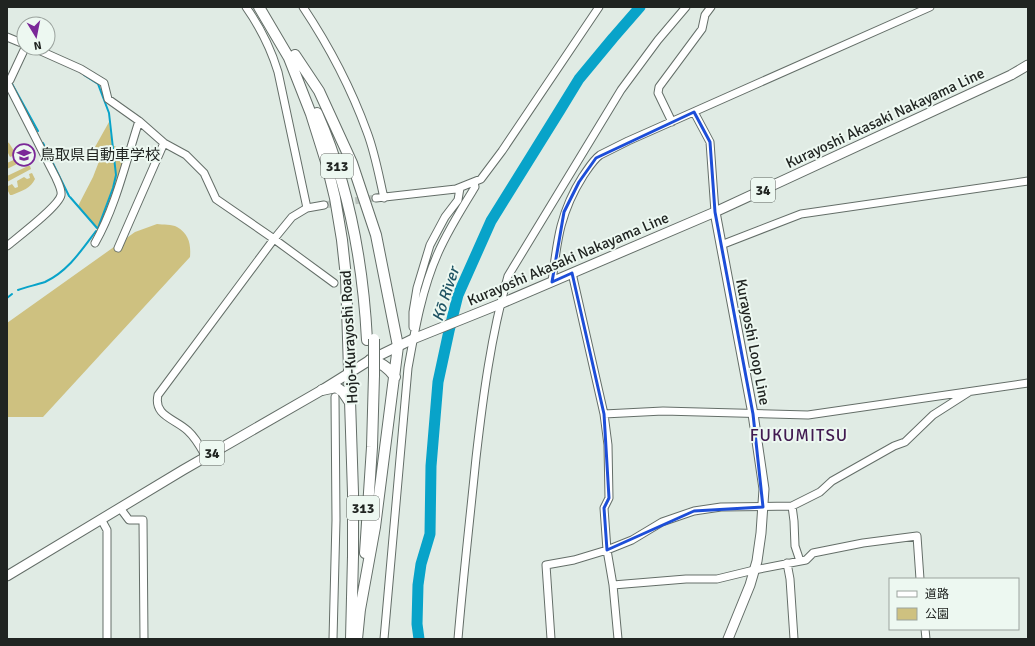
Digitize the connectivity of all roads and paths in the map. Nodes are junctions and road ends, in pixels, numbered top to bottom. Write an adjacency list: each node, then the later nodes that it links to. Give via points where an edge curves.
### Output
1 (246, 7): 24 (street, via 263,34 275,61)
2 (259, 7): 11 (highway, Hojo-Kurayoshi Road / 313)
3 (266, 7): 11 (highway, Hojo-Kurayoshi Road / 313)
4 (303, 7): 22 (street, via 322,36 355,102 368,133)
5 (599, 7): 19 (street, via 502,151 481,179)
6 (686, 7): 34 (street, via 621,90 508,276)
7 (711, 7): 16 (street, via 704,15 702,29 659,87 658,93)
8 (930, 7): 14 (street)
9 (21, 56): 13 (street)
10 (52, 56): 15 (street, via 104,83 108,99)
11 (292, 57): 36 (highway, via 319,91 352,163 376,235); 38 (highway, via 321,142 335,198 346,277); 39 (highway, Hojo-Kurayoshi Road / 313, bridge, via 330,129 351,193 371,299)
12 (1027, 69): 25 (main road, Kurayoshi Akasaki Nakayama Line / 34)
13 (7, 82): 29 (street, via 56,178 61,197)
14 (694, 112): 16 (street); 25 (street, via 710,142)
15 (139, 121): 17 (street); 27 (street, via 110,212)
16 (672, 122): 32 (street, via 596,158 579,182 564,212)
17 (164, 142): 26 (street, via 186,155 204,173 216,199); 30 (street)
18 (1028, 181): 28 (street, via 801,214)
19 (474, 182): 20 (street); 35 (street, via 475,187 438,253 425,287)
20 (460, 188): 22 (street); 35 (street, via 458,200 445,217 430,246 417,288 413,312)
21 (376, 198): 22 (street)
22 (384, 198)
23 (324, 205): 24 (street)
24 (307, 208): 26 (street, via 292,218)
25 (715, 212): 28 (main road, Kurayoshi Loop Line); 31 (main road, Kurayoshi Akasaki Nakayama Line / 34)
26 (274, 239): 33 (street); 48 (street, via 158,395 158,408 188,430)
27 (94, 243)
28 (721, 245): 47 (main road, Kurayoshi Loop Line)
29 (7, 246)
30 (118, 248)
31 (572, 273): 32 (main road, Kurayoshi Akasaki Nakayama Line / 34); 46 (street)
32 (552, 282): 34 (main road, Kurayoshi Akasaki Nakayama Line / 34)
33 (334, 283)
34 (497, 305): 35 (main road, Kurayoshi Akasaki Nakayama Line / 34); 67 (street, via 482,406)
35 (417, 337): 36 (main road, Kurayoshi Akasaki Nakayama Line / 34); 66 (street, via 408,368)
36 (398, 346): 37 (main road, Kurayoshi Akasaki Nakayama Line / 34); 40 (highway)
37 (370, 360): 38 (main road, Kurayoshi Akasaki Nakayama Line / 34); 40 (highway, via 378,361)
38 (348, 372): 42 (main road, Kurayoshi Akasaki Nakayama Line / 34); 45 (highway)
39 (371, 376): 60 (highway, Hojo-Kurayoshi Road / 313, via 372,447); 64 (highway, Hojo-Kurayoshi Road / 313, via 361,537)
40 (395, 377): 60 (highway, via 375,527)
41 (1028, 384): 43 (street)
42 (322, 390): 45 (highway, via 336,387); 48 (main road, Kurayoshi Akasaki Nakayama Line / 34)
43 (969, 392): 47 (street, via 808,415); 49 (street, via 933,415 905,442 839,477 820,492)
44 (336, 397): 63 (street)
45 (349, 401): 64 (highway, via 353,556)
46 (604, 414): 47 (street, via 663,411); 53 (street, via 609,490 609,498 604,508)
47 (752, 414): 50 (main road, Kurayoshi Loop Line, via 764,489)
48 (206, 457): 51 (main road, Kurayoshi Akasaki Nakayama Line / 34)
49 (792, 506): 50 (street); 54 (street, via 795,546)
50 (763, 507): 53 (street, via 721,507 694,511 662,522 632,540); 56 (main road, Kurayoshi Loop Line)
51 (120, 508): 52 (main road, Kurayoshi Akasaki Nakayama Line / 34); 62 (street, via 129,520 143,520)
52 (101, 519): 57 (main road, Kurayoshi Akasaki Nakayama Line / 34); 61 (street, via 108,530)
53 (607, 550): 59 (street); 68 (street, via 546,565)
54 (800, 561): 55 (street); 58 (street, via 806,560 813,553 916,536)
55 (787, 564): 56 (street); 71 (street)
56 (754, 570): 59 (street, via 717,578); 70 (main road, Kurayoshi Loop Line)
57 (7, 576)
58 (920, 578)
59 (612, 585): 69 (street)
60 (359, 615): 65 (highway, Hojo-Kurayoshi Road / 313)
61 (107, 639)
62 (144, 639)
63 (333, 639)
64 (351, 639)
65 (357, 639)
66 (384, 639)
67 (458, 639)
68 (551, 639)
69 (618, 639)
70 (728, 639)
71 (794, 639)

